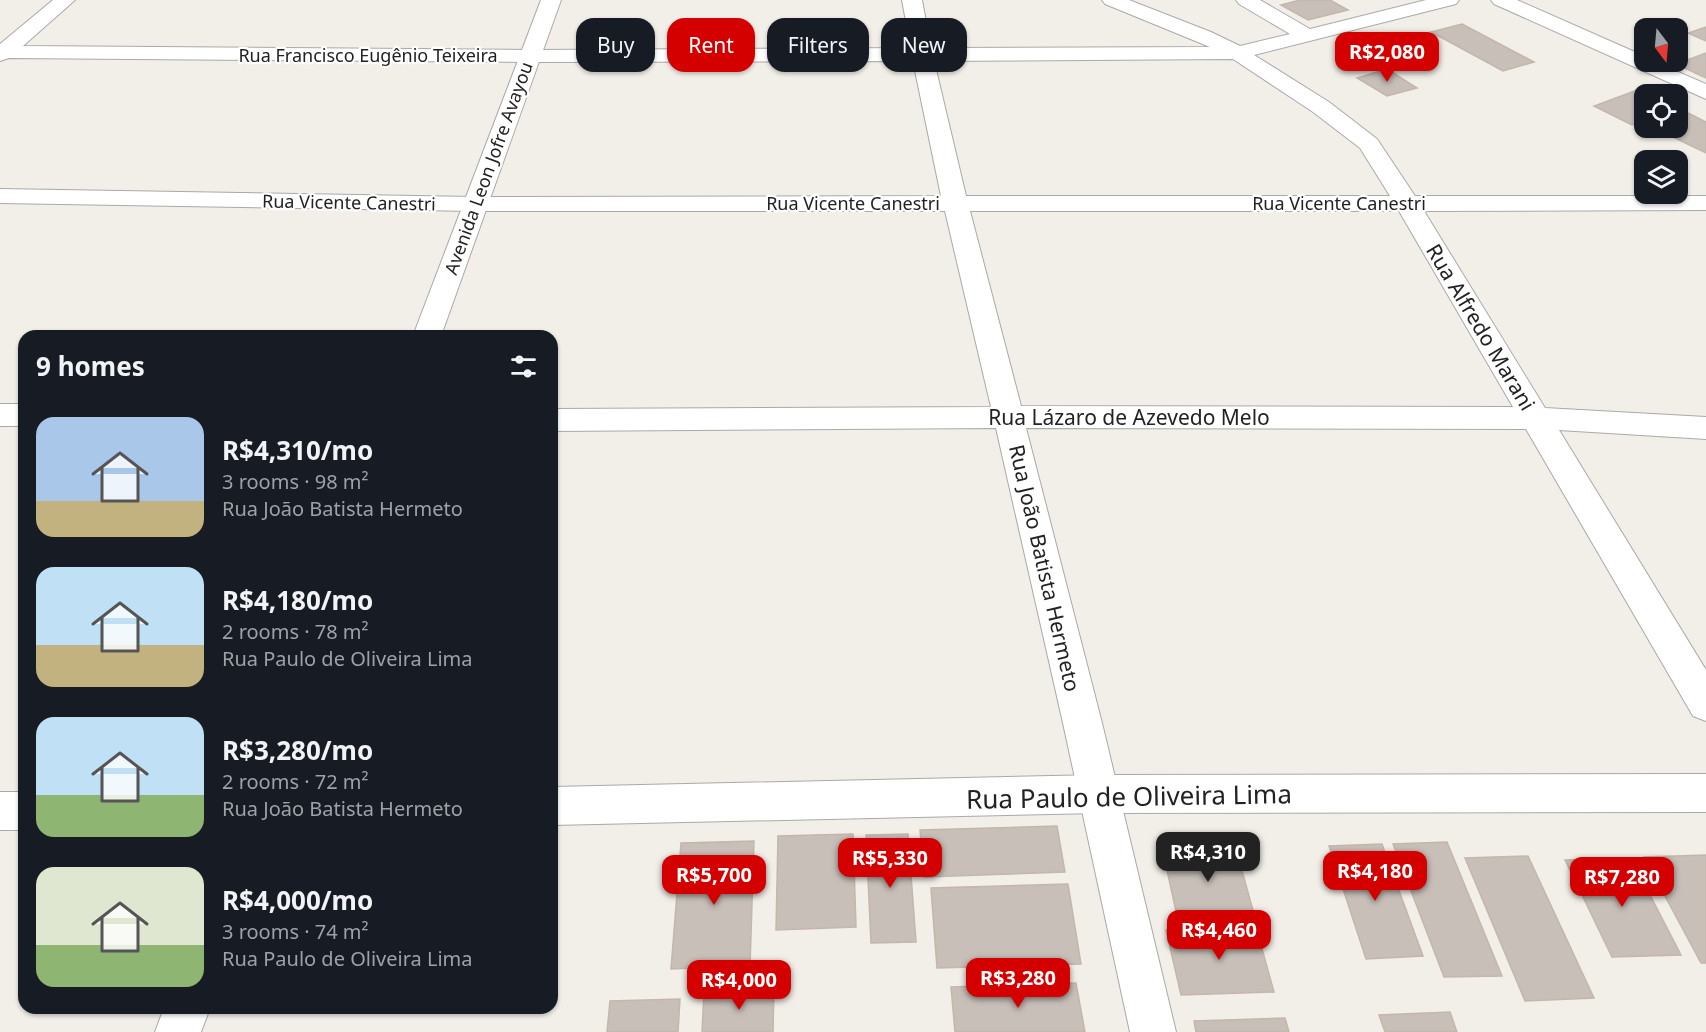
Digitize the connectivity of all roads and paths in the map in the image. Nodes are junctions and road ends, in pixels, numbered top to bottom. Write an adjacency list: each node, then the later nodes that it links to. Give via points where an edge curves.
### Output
1 (65, 0): 10 (street)
2 (551, 0): 14 (street, Avenida Leon Jofre Avayou)
3 (912, 0): 8 (street, Rua João Batista Hermeto)
4 (1112, 0): 13 (street, Rua Alfredo Marani)
5 (1246, 0): 9 (street)
6 (1449, 0): 9 (street, Rua Francisco Eugênio Teixeira)
7 (1501, 0): 16 (street)
8 (915, 18)
9 (1307, 35): 13 (street, Rua Francisco Eugênio Teixeira)
10 (1, 53): 14 (street, Rua Francisco Eugênio Teixeira)
11 (881, 53): 14 (street, Rua Francisco Eugênio Teixeira)
12 (967, 53): 13 (street, Rua Francisco Eugênio Teixeira)
13 (1237, 53): 19 (street, Rua Alfredo Marani, via 1321,107 1369,144)
14 (530, 56): 21 (street, Avenida Leon Jofre Avayou)
15 (925, 72): 18 (street, Rua João Batista Hermeto)
16 (1706, 92)
17 (0, 196): 21 (street, Rua Vicente Canestri)
18 (956, 203): 19 (street, Rua Vicente Canestri); 21 (street, Rua Vicente Canestri); 25 (street, Rua João Batista Hermeto)
19 (1407, 203): 20 (street, Rua Vicente Canestri); 26 (street, Rua Alfredo Marani)
20 (1706, 203)
21 (475, 204): 22 (street, Avenida Leon Jofre Avayou)
22 (429, 330)
23 (0, 415): 24 (street)
24 (18, 415)
25 (1009, 417): 26 (street, Rua Lázaro de Azevedo Melo); 27 (street, Rua Lázaro de Azevedo Melo); 31 (street, Rua João Batista Hermeto)
26 (1535, 418): 28 (street, Rua Lázaro de Azevedo Melo); 29 (street, Rua Alfredo Marani)
27 (558, 420)
28 (1706, 428)
29 (1706, 704)
30 (1706, 793): 31 (street, Rua Paulo de Oliveira Lima)
31 (1099, 794): 32 (street, Rua Paulo de Oliveira Lima); 37 (street, Rua João Batista Hermeto)
32 (558, 806)
33 (0, 811): 34 (street)
34 (18, 812)
35 (185, 1014): 36 (street)
36 (178, 1032)
37 (1154, 1032)

